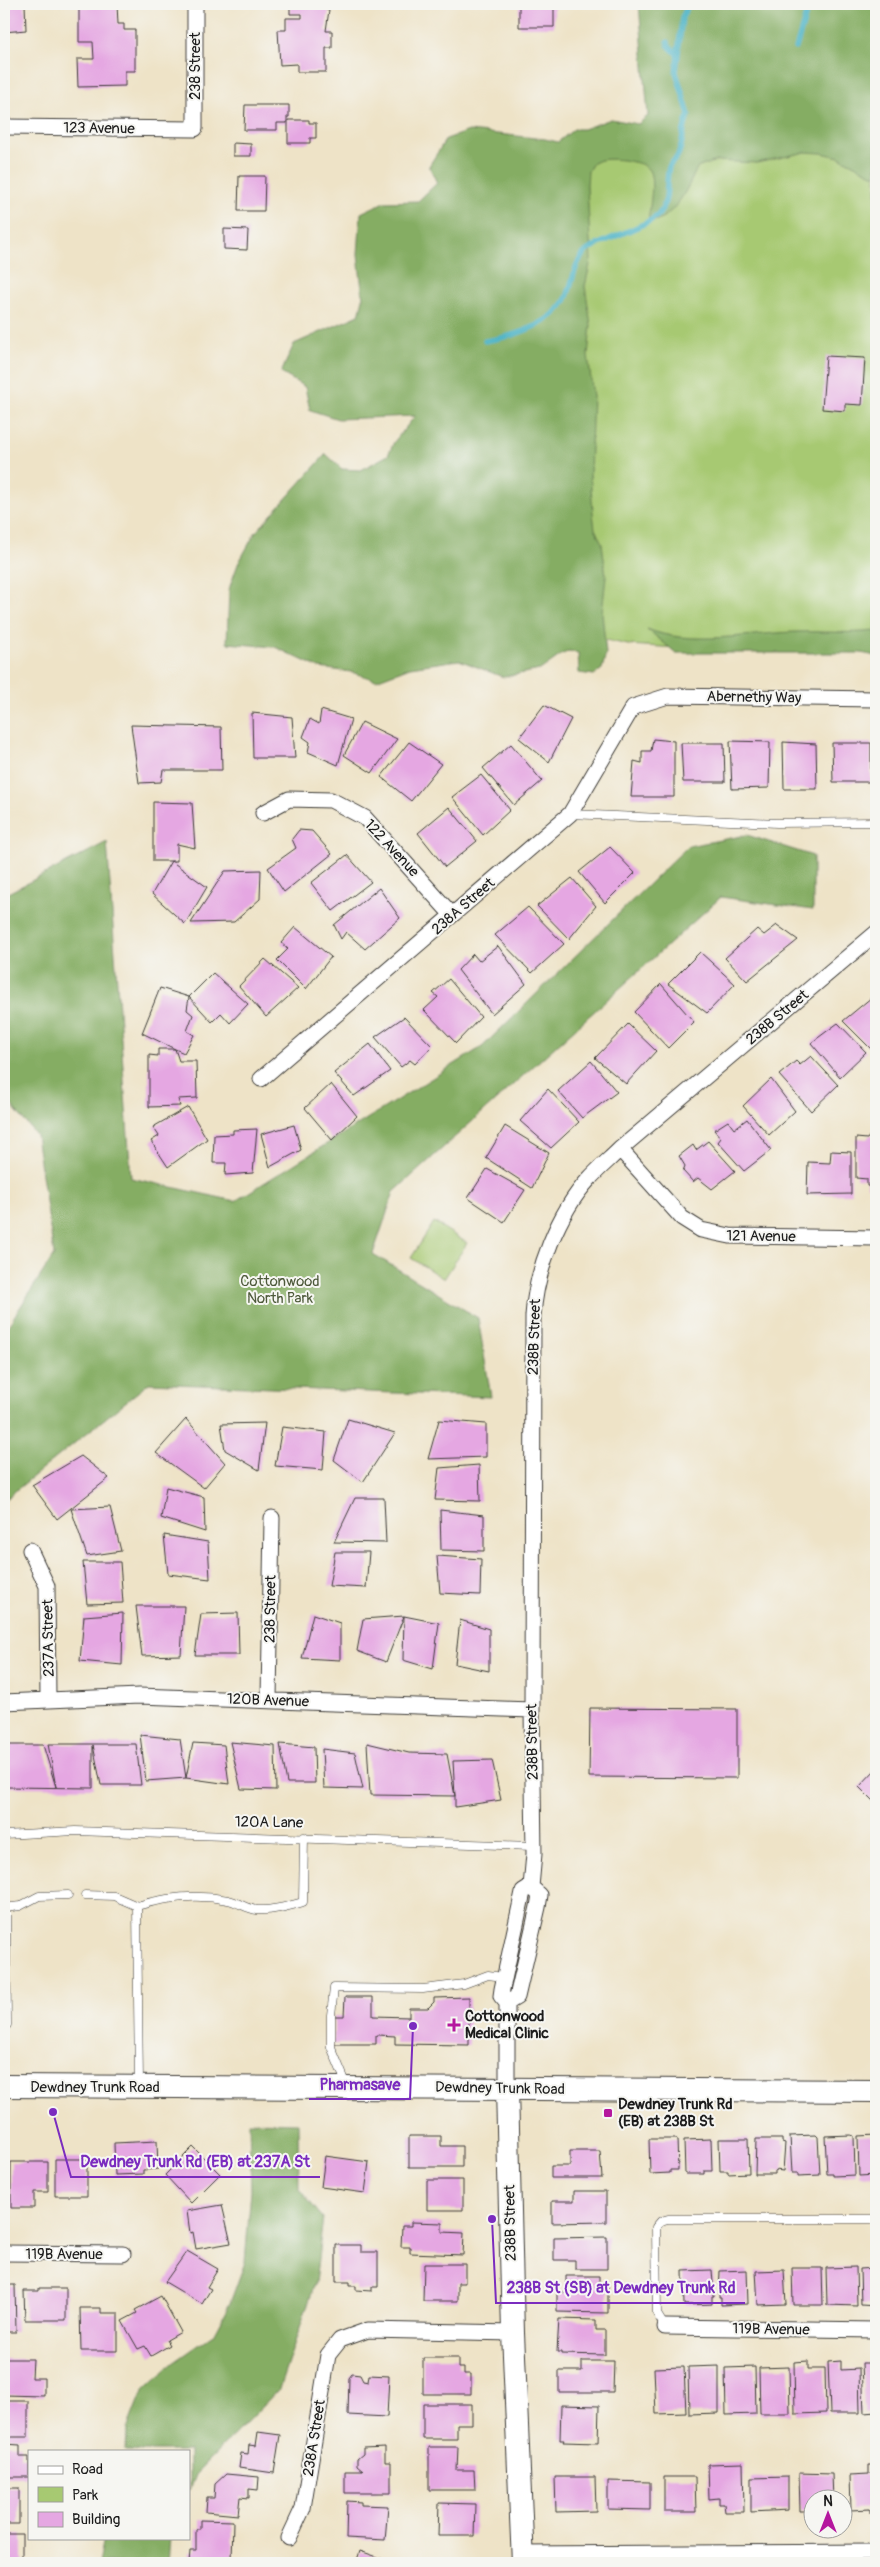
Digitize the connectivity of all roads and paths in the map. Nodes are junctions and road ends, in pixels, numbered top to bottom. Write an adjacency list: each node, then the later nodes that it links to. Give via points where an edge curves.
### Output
1 (195, 4): 3 (street, 238 Street)
2 (4, 127): 3 (street, 123 Avenue)
3 (195, 129)
4 (876, 699): 5 (street, Abernethy Way, via 668,696)
5 (633, 707): 7 (street, 238A Street)
6 (263, 813): 9 (street, 122 Avenue, via 289,799 330,800 365,818)
7 (570, 814): 8 (lane, via 777,823); 9 (street, 238A Street)
8 (876, 822)
9 (452, 915): 11 (street, 238A Street)
10 (876, 933): 12 (street, 238B Street)
11 (261, 1079)
12 (620, 1149): 13 (street, 121 Avenue, via 682,1218 700,1230 730,1236); 19 (street, 238B Street, via 588,1180 568,1208 540,1271 534,1298)
13 (876, 1238)
14 (272, 1518): 16 (street, 238 Street)
15 (30, 1550): 17 (street, 237A Street, via 47,1586)
16 (269, 1699): 17 (street, 120B Avenue, via 138,1696); 19 (street, 120B Avenue)
17 (48, 1700): 18 (street, 120B Avenue)
18 (4, 1702)
19 (532, 1710): 22 (street, 238B Street)
20 (4, 1835): 21 (lane, 120A Lane, via 75,1831)
21 (304, 1837): 22 (lane, 120A Lane); 26 (lane, via 302,1902 257,1910 229,1900 195,1897 160,1899)
22 (534, 1846): 23 (street, 238B Street)
23 (530, 1887): 28 (street, 238B Street, via 523,1892); 29 (street, 238B Street, via 540,1895 538,1907 518,1997)
24 (85, 1894): 26 (lane, via 114,1896)
25 (68, 1895): 27 (lane, via 40,1896 20,1906)
26 (137, 1906): 32 (lane)
27 (5, 1908): 30 (lane)
28 (503, 1978): 29 (street, 238B Street, via 501,1996); 33 (lane, via 488,1975 464,1984 423,1988 334,1988 330,2015 331,2047)
29 (507, 2003): 34 (street, 238B Street)
30 (7, 2025)
31 (4, 2086): 32 (main road, Dewdney Trunk Road)
32 (139, 2087): 33 (main road, Dewdney Trunk Road)
33 (348, 2087): 34 (main road, Dewdney Trunk Road)
34 (507, 2088): 35 (main road, Dewdney Trunk Road); 41 (main road, 238B Street)
35 (876, 2090)
36 (876, 2219): 39 (lane, via 661,2221 656,2227 657,2314)
37 (4, 2253): 38 (street, 119B Avenue)
38 (123, 2254)
39 (666, 2327): 40 (street, 119B Avenue)
40 (876, 2330)
41 (513, 2333): 42 (street, 238A Street, via 368,2330 340,2340 328,2355 303,2508); 44 (main road, 238B Street)
42 (289, 2538)
43 (876, 2552): 44 (street)
44 (523, 2558)

